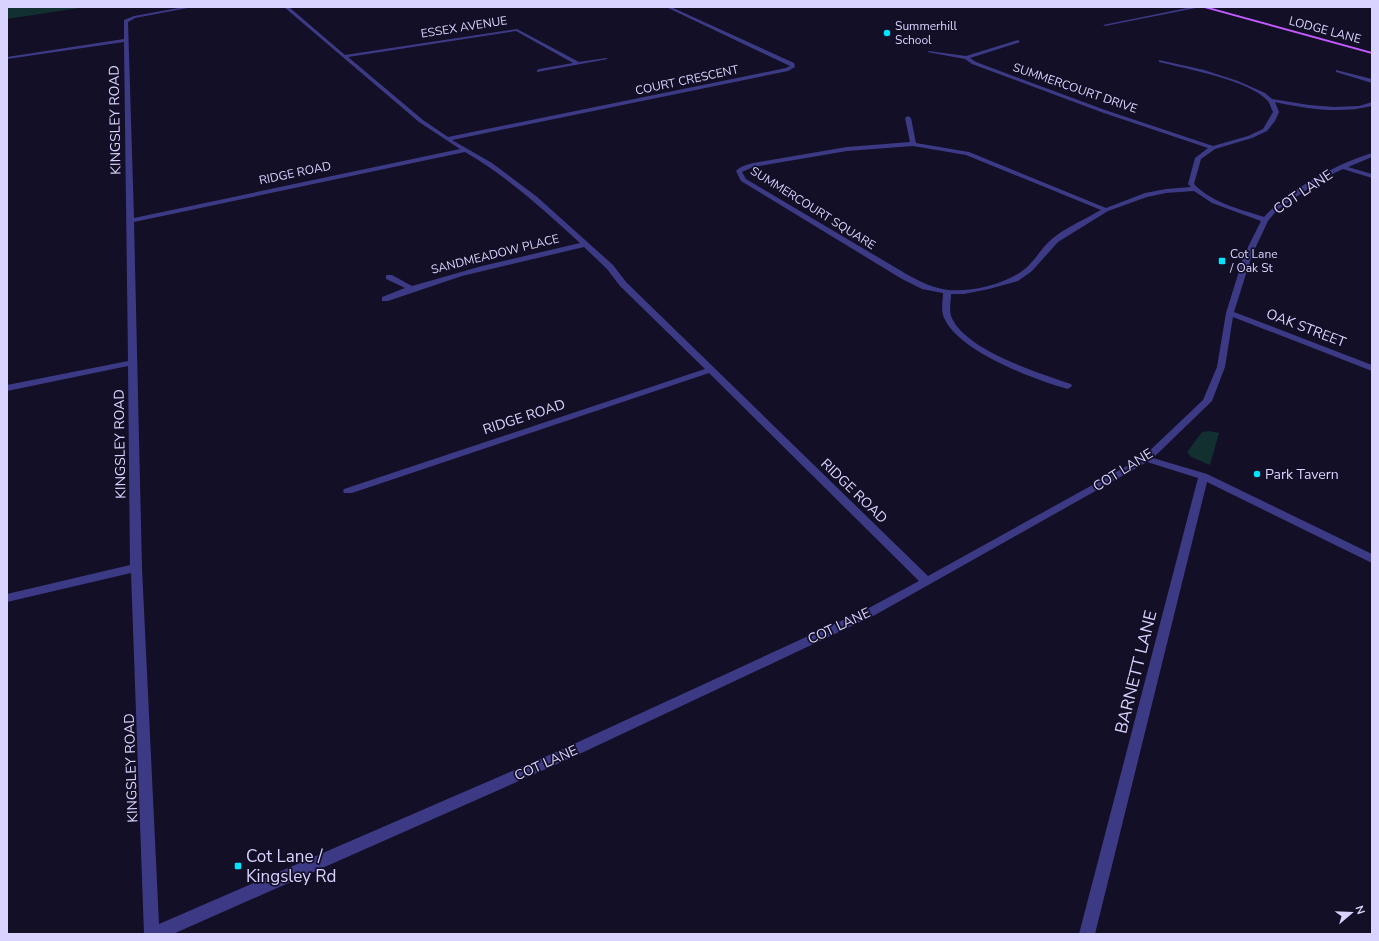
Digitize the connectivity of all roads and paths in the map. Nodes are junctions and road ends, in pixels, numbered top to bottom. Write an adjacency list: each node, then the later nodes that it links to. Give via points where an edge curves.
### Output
1 (191, 7): 9 (street, KINGSLEY ROAD, via 130,18 126,21)
2 (286, 7): 13 (street, RIDGE ROAD)
3 (668, 7): 27 (street, COURT CRESCENT, via 793,66)
4 (1199, 7): 6 (street)
5 (1203, 7): 12 (main road, LODGE LANE)
6 (1132, 20): 7 (street); 8 (street)
7 (1105, 25)
8 (1146, 25)
9 (127, 40): 14 (street); 37 (street, KINGSLEY ROAD)
10 (1018, 42): 15 (street)
11 (929, 52): 15 (street, SUMMERCOURT DRIVE)
12 (1372, 53)
13 (345, 56): 18 (street, ESSEX AVENUE, via 517,30); 27 (street, RIDGE ROAD, via 421,121)
14 (7, 58)
15 (966, 58): 29 (street, SUMMERCOURT DRIVE, via 1096,109)
16 (606, 59): 18 (street)
17 (1161, 60): 24 (street, via 1229,80 1257,91)
18 (578, 64): 19 (street)
19 (539, 71)
20 (1338, 71): 22 (street)
21 (1372, 74): 22 (street)
22 (1360, 77): 23 (street)
23 (1372, 81)
24 (1270, 100): 25 (street, via 1335,110 1350,110); 29 (street, via 1276,112 1265,130)
25 (1372, 104)
26 (908, 118): 28 (street)
27 (447, 139): 30 (street, RIDGE ROAD)
28 (913, 144): 35 (street, SUMMERCOURT SQUARE, via 967,153); 41 (street, SUMMERCOURT SQUARE, via 839,151 753,165 739,171 743,180 905,277 925,287)
29 (1213, 148): 34 (street, via 1198,158 1191,184)
30 (466, 150): 37 (street, RIDGE ROAD); 38 (street, RIDGE ROAD, via 490,164 534,197)
31 (1372, 155): 32 (street, COT LANE)
32 (1342, 167): 33 (street); 36 (street, COT LANE, via 1322,177 1275,209)
33 (1372, 176)
34 (1194, 189): 35 (street, SUMMERCOURT SQUARE, via 1145,195); 36 (street, via 1212,199)
35 (1106, 210): 41 (street, SUMMERCOURT SQUARE, via 1055,240 1029,269 1015,279 964,292)
36 (1266, 220): 43 (street, COT LANE, via 1248,255)
37 (130, 221): 44 (street, KINGSLEY ROAD)
38 (586, 244): 40 (street, SANDMEADOW PLACE); 46 (street, RIDGE ROAD)
39 (389, 277): 40 (street)
40 (410, 288): 42 (street, SANDMEADOW PLACE)
41 (947, 292): 47 (street, via 948,318 960,334 997,359 1025,372)
42 (385, 299)
43 (1230, 312): 45 (street, OAK STREET); 49 (street, COT LANE, via 1221,366 1207,401)
44 (132, 363): 48 (street); 53 (street, KINGSLEY ROAD)
45 (1372, 368)
46 (710, 370): 51 (street, RIDGE ROAD); 54 (street, RIDGE ROAD)
47 (1068, 386)
48 (7, 388)
49 (1146, 459): 50 (street); 54 (street, COT LANE)
50 (1204, 476): 52 (street); 57 (street, BARNETT LANE)
51 (348, 491)
52 (1372, 559)
53 (136, 568): 55 (street); 56 (street, KINGSLEY ROAD)
54 (927, 582): 56 (street, COT LANE, via 871,612 568,753)
55 (7, 598)
56 (153, 934)
57 (1087, 934)

